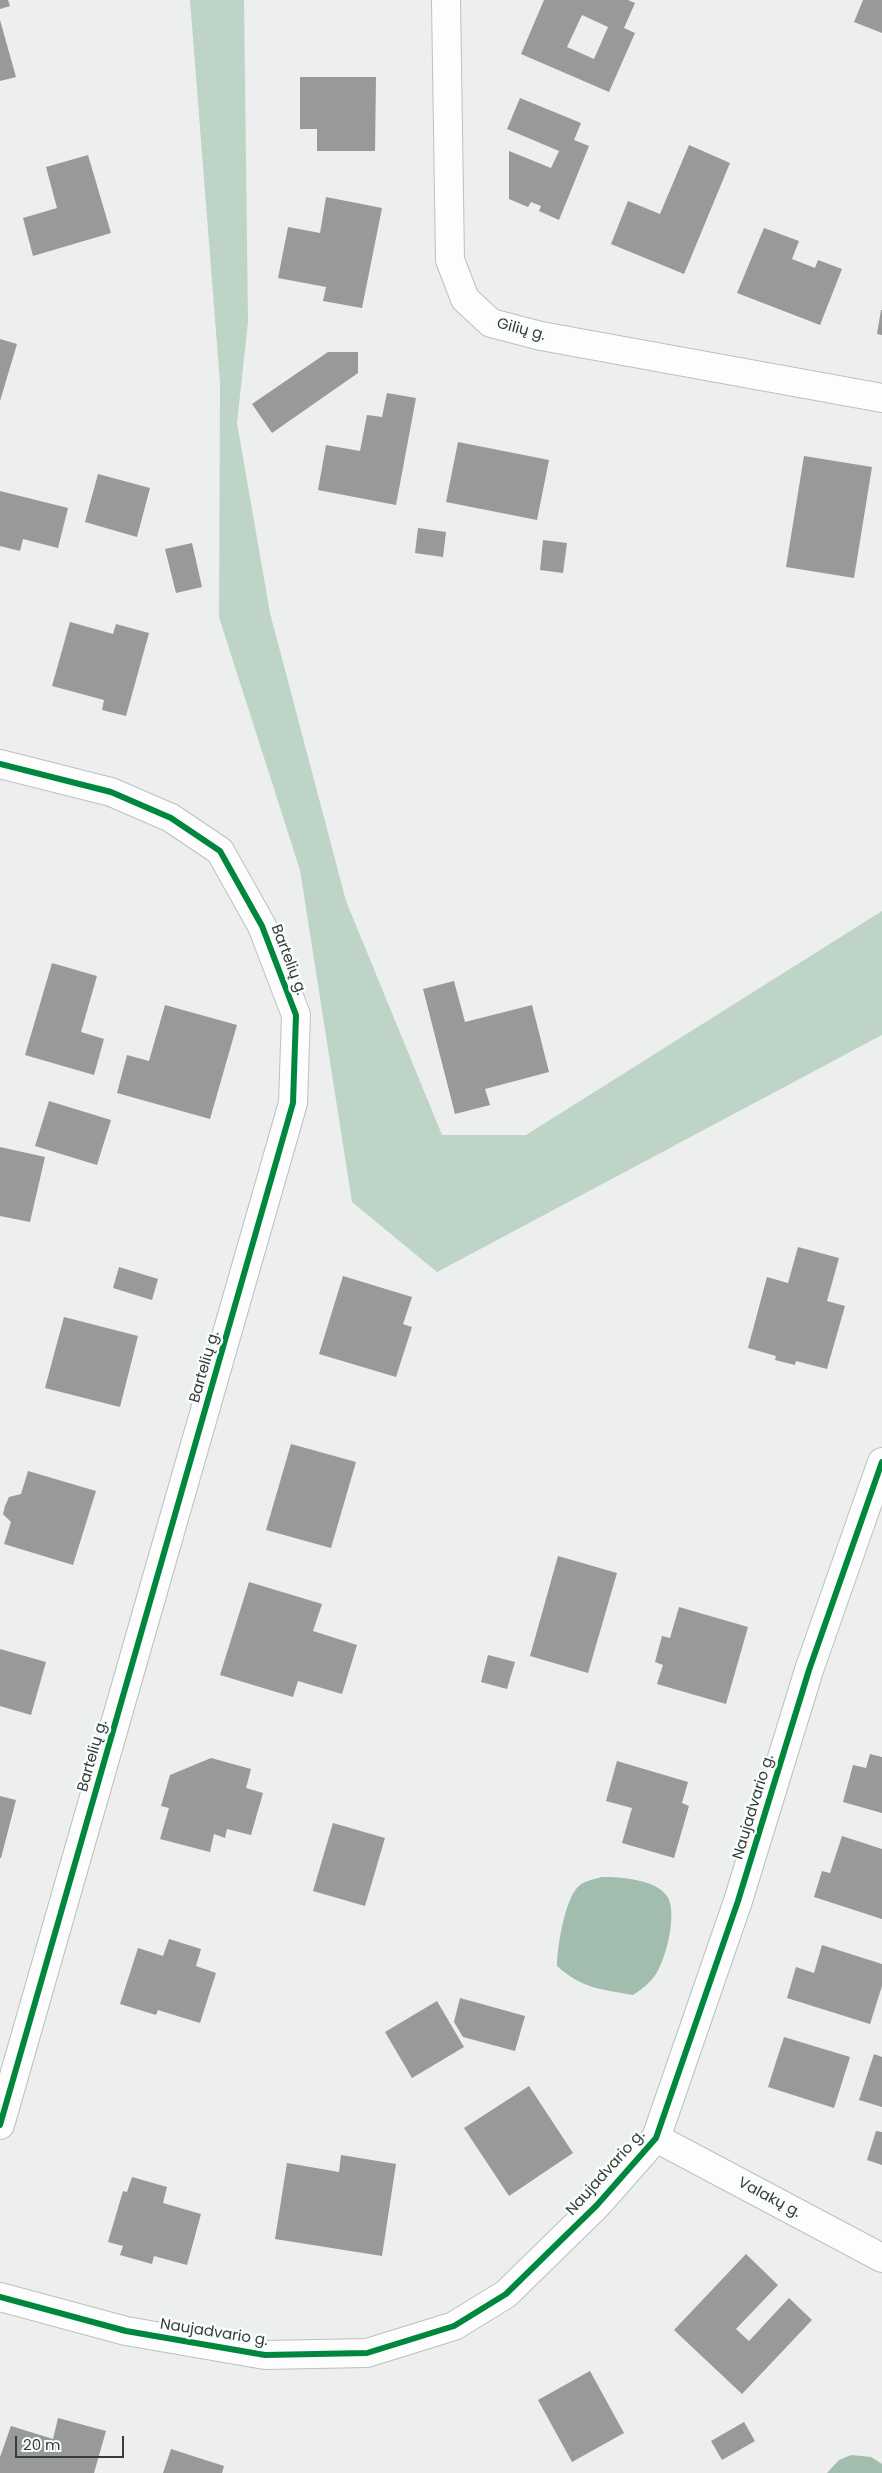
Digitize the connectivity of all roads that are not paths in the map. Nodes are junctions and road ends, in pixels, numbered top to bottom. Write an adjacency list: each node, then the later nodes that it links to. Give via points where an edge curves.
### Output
1 (446, 0): 2 (street, Gilių g., via 450,260 465,299 490,323 541,336)
2 (882, 398)
3 (0, 764): 5 (street, Bartelių g., via 111,792 171,818 220,851 262,926 296,1015 293,1103)
4 (882, 1462): 6 (street, Naujadvario g., via 809,1670 738,1901)
5 (0, 2126)
6 (656, 2138): 7 (street, Valakų g.); 8 (street, Naujadvario g., via 597,2205 506,2294 454,2326 367,2353 265,2355 126,2331)
7 (882, 2258)
8 (0, 2297)

